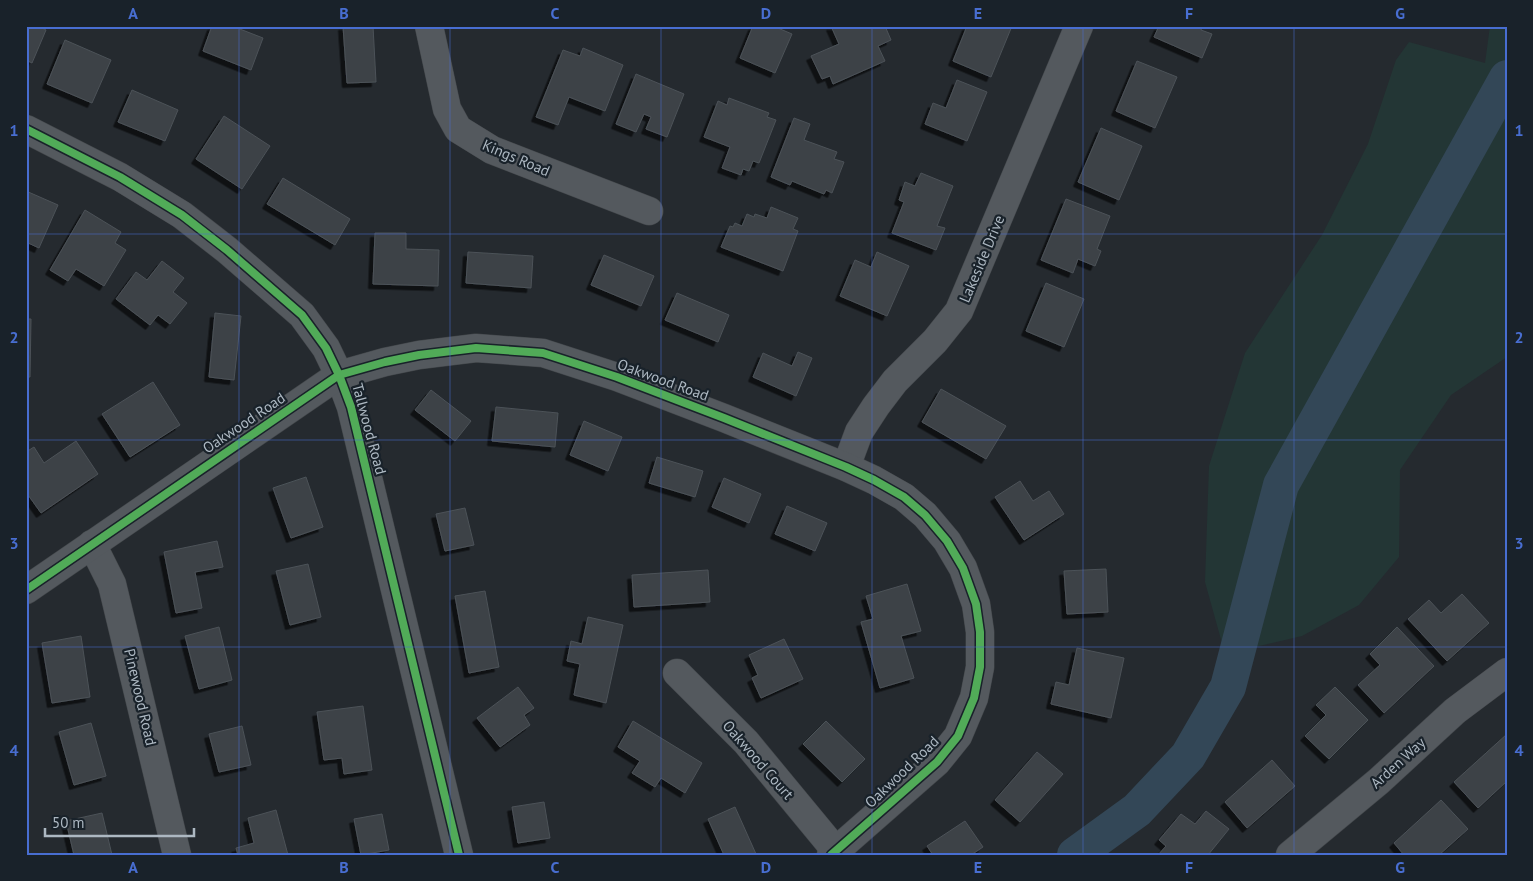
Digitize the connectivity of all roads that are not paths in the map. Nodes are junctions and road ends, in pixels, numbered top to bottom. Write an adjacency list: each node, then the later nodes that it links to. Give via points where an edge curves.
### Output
1 (429, 26): 4 (street, Kings Road, via 446,109 458,129 492,150)
2 (1079, 26): 6 (street, Lakeside Drive, via 959,311 876,406 859,432)
3 (26, 128): 5 (street, Tallwood Road, via 120,177 182,215 212,238 302,316 326,348)
4 (649, 211)
5 (339, 375): 6 (street, Oakwood Road, via 419,355 476,348 543,353 716,414); 7 (street, Oakwood Road); 13 (street, Tallwood Road, via 351,407)
6 (846, 467): 11 (street, Oakwood Road, via 904,497 947,541 963,568 976,604 980,667 974,698 958,736 913,785)
7 (92, 544): 8 (street, Oakwood Road); 12 (street, Pinewood Road, via 112,584)
8 (26, 590)
9 (1507, 672): 14 (street, Arden Way, via 1455,711 1379,781)
10 (677, 674): 11 (street, Oakwood Court, via 746,742)
11 (834, 853)
12 (177, 855)
13 (459, 855)
14 (1290, 855)

